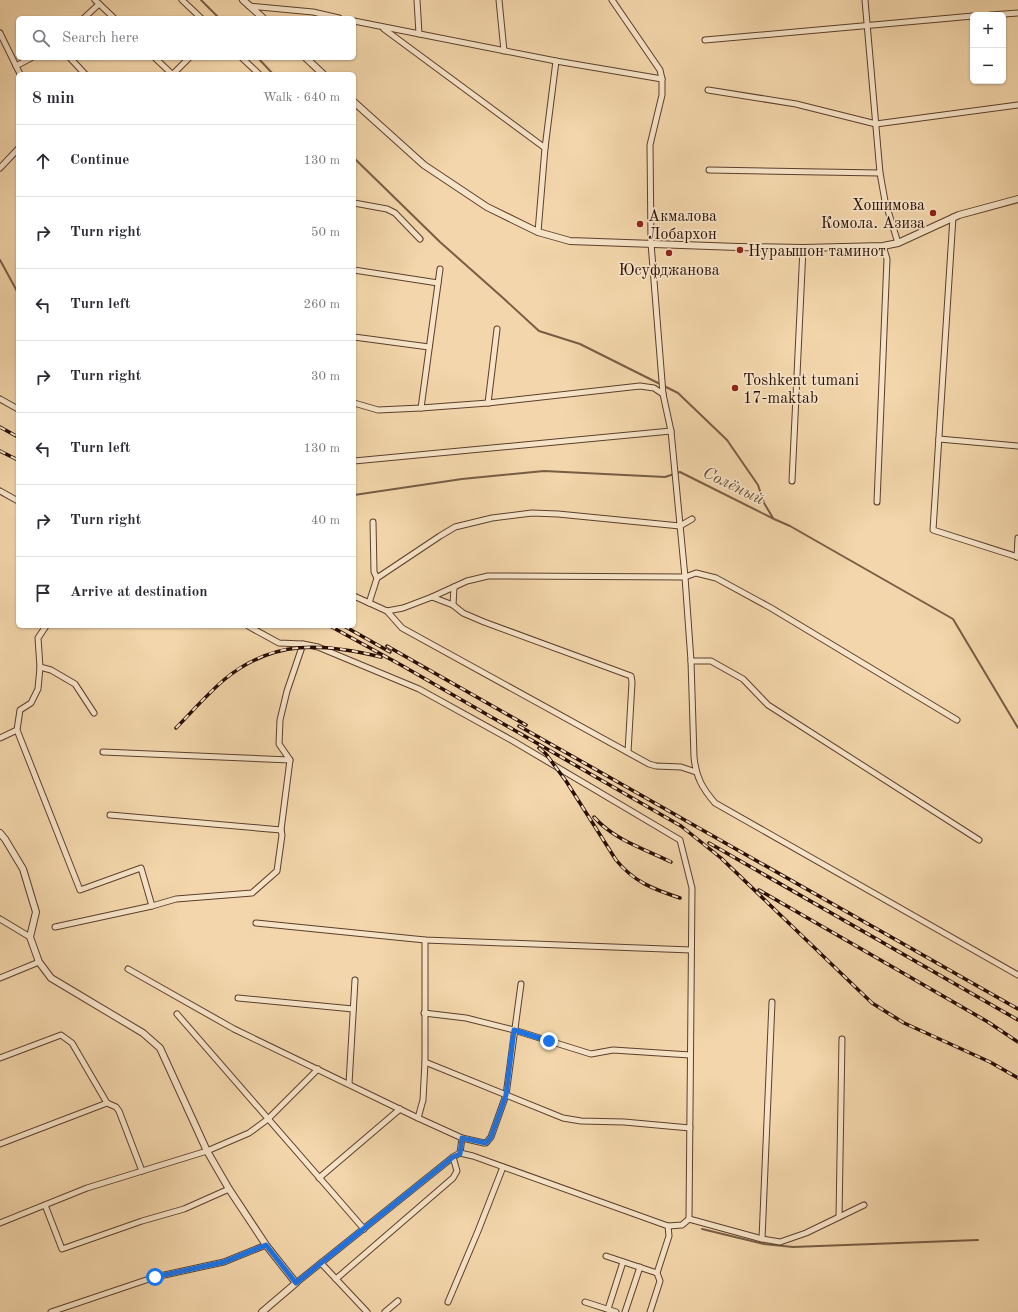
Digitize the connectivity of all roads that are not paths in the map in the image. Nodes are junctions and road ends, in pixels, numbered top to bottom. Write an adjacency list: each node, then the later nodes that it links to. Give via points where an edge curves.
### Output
1 (182, 0): 13 (street)
2 (243, 0): 8 (street)
3 (417, 0): 21 (street)
4 (499, 0): 23 (street)
5 (612, 0): 38 (street, via 660,70)
6 (865, 0): 18 (street)
7 (97, 2): 11 (street); 12 (street)
8 (249, 6): 14 (street); 15 (street)
9 (1018, 13): 10 (street)
10 (1006, 14)
11 (86, 16)
12 (112, 16)
13 (199, 16)
14 (261, 16)
15 (330, 16)
16 (970, 16): 18 (street)
17 (356, 21): 19 (street)
18 (867, 25): 22 (street); 42 (street)
19 (382, 27): 21 (street); 43 (street)
20 (0, 33): 31 (street)
21 (419, 34): 23 (street)
22 (705, 40)
23 (504, 50): 30 (street)
24 (27, 60): 31 (street)
25 (72, 60): 33 (street)
26 (157, 60): 34 (street)
27 (187, 60): 35 (street)
28 (244, 60): 36 (street)
29 (308, 60): 37 (street)
30 (556, 61): 38 (street); 43 (street)
31 (16, 66): 32 (street)
32 (19, 72)
33 (83, 72)
34 (170, 72)
35 (174, 72)
36 (257, 72)
37 (321, 72)
38 (662, 80): 53 (street, via 662,95 650,145)
39 (708, 90): 42 (street, via 796,104)
40 (356, 104): 51 (street, via 424,165 487,207)
41 (1018, 105): 42 (street)
42 (876, 124): 47 (street)
43 (545, 148): 51 (street)
44 (16, 151): 45 (street)
45 (0, 167)
46 (709, 170): 47 (street)
47 (880, 172): 54 (street, via 885,201)
48 (1018, 199): 50 (street)
49 (356, 203): 52 (street, via 395,213)
50 (953, 217): 54 (street); 70 (street)
51 (538, 232): 53 (street, via 570,241)
52 (420, 239)
53 (651, 243): 56 (street); 63 (street)
54 (898, 243): 55 (street)
55 (883, 246): 56 (street); 76 (street, via 887,259)
56 (804, 248): 73 (street)
57 (440, 269): 59 (street)
58 (356, 270): 59 (street)
59 (438, 283): 62 (street)
60 (497, 329): 65 (street)
61 (356, 337): 62 (street)
62 (429, 347): 68 (street)
63 (663, 391): 65 (street, via 640,386); 69 (street)
64 (0, 399): 67 (street)
65 (488, 403): 68 (street)
66 (356, 404): 68 (street, via 378,410)
67 (16, 408)
68 (421, 408)
69 (671, 431): 72 (street); 79 (street)
70 (938, 439): 71 (street); 81 (street, via 933,530)
71 (1018, 446)
72 (356, 461)
73 (792, 481)
74 (0, 491): 75 (street)
75 (16, 500)
76 (877, 502)
77 (692, 519): 79 (street)
78 (373, 522): 83 (street, via 374,572)
79 (680, 526): 82 (street); 83 (street, via 558,514 532,513 492,518 455,527)
80 (1018, 538): 81 (street)
81 (1017, 557)
82 (685, 577): 84 (street, via 488,576); 93 (street); 96 (street, via 696,573 716,578 771,608)
83 (377, 578): 87 (street)
84 (454, 587): 86 (street); 88 (street)
85 (356, 597): 87 (street)
86 (432, 597): 88 (street); 89 (street, via 404,608)
87 (369, 603): 89 (street)
88 (454, 605): 100 (street, via 463,613 484,622 631,676)
89 (386, 611): 100 (street, via 402,628)
90 (45, 628): 94 (street, via 38,638)
91 (252, 628): 92 (street, via 279,643)
92 (303, 644): 101 (street, via 280,720 279,744); 113 (street, via 318,647 419,689 513,741 680,840 692,888)
93 (691, 661): 102 (street); 106 (street, via 711,661 743,679 768,705)
94 (40, 667): 95 (street, via 52,670 75,684); 97 (street, via 38,689 31,703 20,710)
95 (94, 713)
96 (957, 720)
97 (18, 730): 98 (street); 107 (street, via 80,890 140,868)
98 (0, 738)
99 (103, 752): 101 (street)
100 (628, 752): 102 (street, via 649,764 681,767)
101 (290, 760): 104 (street)
102 (696, 772): 116 (street, via 704,791 715,803)
103 (110, 815): 104 (street)
104 (281, 830): 107 (street, via 277,871 252,893 176,899)
105 (0, 832): 111 (street, via 23,869 36,912)
106 (979, 840)
107 (152, 906): 110 (street)
108 (0, 919): 111 (street)
109 (256, 923): 112 (street)
110 (56, 927)
111 (30, 937): 114 (street)
112 (425, 940): 113 (street); 123 (street)
113 (691, 950): 127 (street)
114 (39, 962): 117 (street); 140 (street, via 51,978 143,1033 160,1048)
115 (128, 969): 130 (street, via 234,1029)
116 (1018, 975)
117 (0, 978)
118 (355, 980): 122 (street)
119 (520, 984): 125 (street)
120 (238, 998): 122 (street)
121 (772, 1002): 154 (street)
122 (353, 1008): 131 (street)
123 (424, 1013): 125 (street, via 466,1018); 129 (street)
124 (177, 1014): 136 (street)
125 (514, 1030): 127 (street, via 591,1054 613,1050); 132 (street)
126 (842, 1039): 149 (street)
127 (690, 1055): 137 (street)
128 (0, 1058): 133 (street, via 61,1035 72,1043)
129 (425, 1062): 132 (street); 135 (street, via 423,1100)
130 (318, 1069): 131 (street); 136 (street)
131 (349, 1084): 134 (street)
132 (506, 1095): 137 (street, via 563,1118); 138 (street, via 491,1137 486,1143)
133 (107, 1103): 139 (street); 144 (street, via 116,1107)
134 (400, 1109): 135 (street); 145 (street)
135 (418, 1118): 138 (street)
136 (268, 1119): 140 (street, via 249,1133); 145 (street)
137 (690, 1128): 150 (street)
138 (462, 1138): 141 (street)
139 (0, 1144)
140 (207, 1151): 144 (street); 146 (street)
141 (460, 1154): 142 (street); 143 (street)
142 (453, 1157): 153 (street); 161 (street, via 457,1171 453,1178)
143 (503, 1167): 152 (street); 164 (street)
144 (142, 1171): 147 (street, via 87,1188)
145 (320, 1178): 153 (street)
146 (229, 1190): 147 (street, via 184,1209 62,1249); 155 (street)
147 (46, 1205): 151 (street)
148 (864, 1205): 149 (street)
149 (839, 1217): 154 (street, via 780,1242)
150 (689, 1219): 152 (street, via 682,1225); 154 (street)
151 (0, 1223)
152 (668, 1226): 160 (street, via 670,1236)
153 (364, 1229): 158 (street)
154 (762, 1239)
155 (266, 1245): 162 (street); 167 (street, via 224,1262 155,1277)
156 (606, 1256): 157 (street)
157 (624, 1262): 159 (street); 166 (street)
158 (321, 1263): 161 (street); 162 (street)
159 (640, 1267): 160 (street); 173 (street)
160 (657, 1273): 174 (street, via 660,1281)
161 (336, 1279): 170 (street)
162 (296, 1283): 169 (street)
163 (398, 1301): 171 (street)
164 (448, 1302)
165 (585, 1302): 166 (street)
166 (608, 1309): 172 (street)
167 (63, 1310): 168 (street)
168 (51, 1312)
169 (262, 1312)
170 (367, 1312)
171 (386, 1312)
172 (616, 1312)
173 (625, 1312)
174 (650, 1312)

